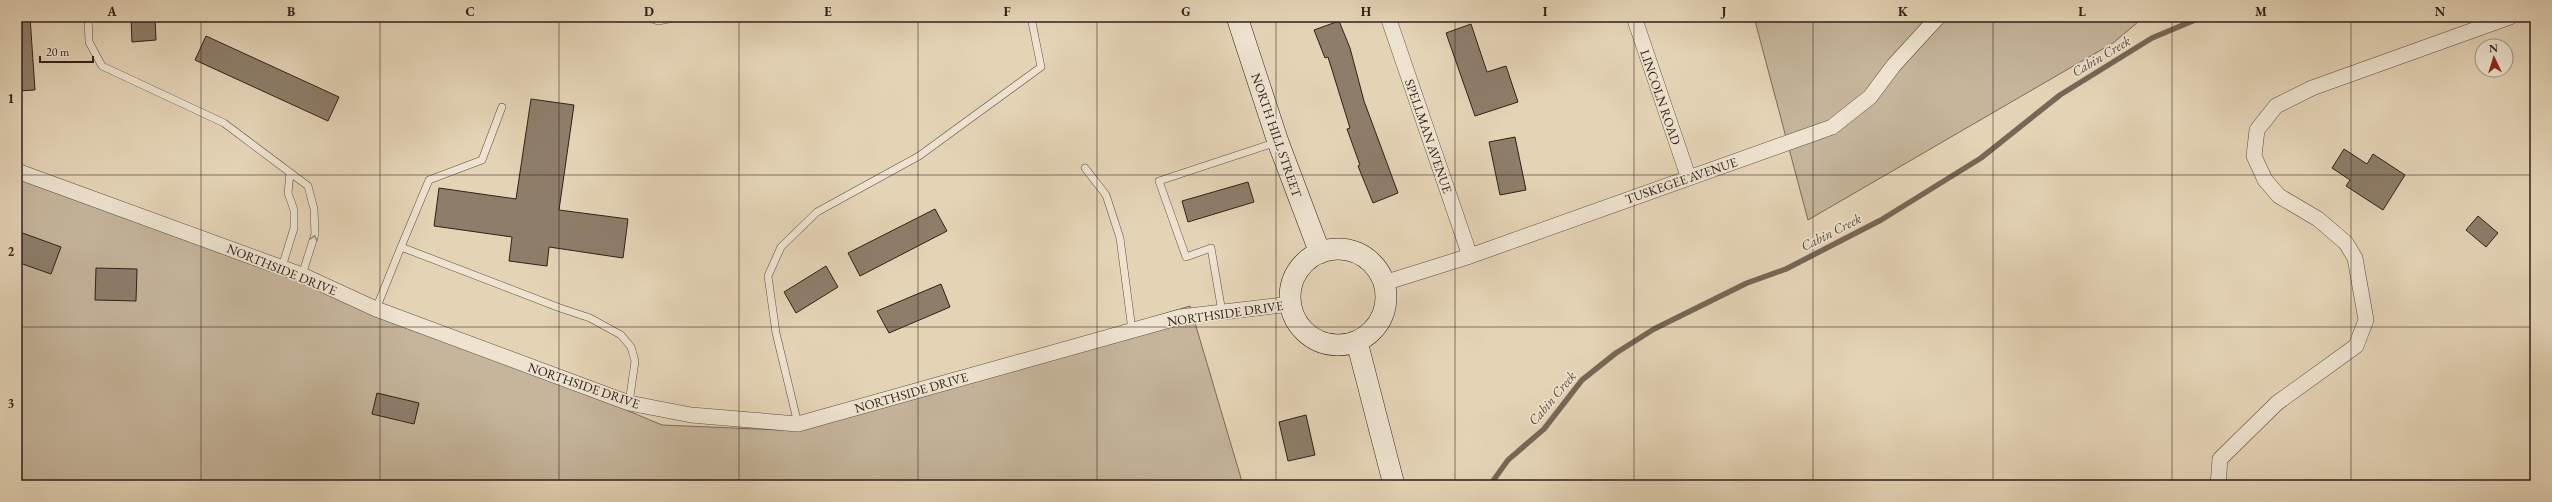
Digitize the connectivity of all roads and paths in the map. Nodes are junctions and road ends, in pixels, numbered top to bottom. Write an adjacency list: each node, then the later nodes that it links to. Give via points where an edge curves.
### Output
1 (88, 17): 14 (lane, via 89,42 102,66 224,123)
2 (647, 17): 3 (lane, via 658,21)
3 (679, 17)
4 (1031, 17): 28 (lane, via 1041,68 919,156 817,212 781,247 768,276 776,333)
5 (1237, 17): 11 (street, NORTH HILL STREET)
6 (1388, 17): 18 (street, SPELLMAN AVENUE)
7 (1634, 17): 15 (street, LINCOLN ROAD)
8 (1938, 17): 15 (street, TUSKEGEE AVENUE, via 1894,65 1870,97 1832,127)
9 (2510, 17): 30 (street, via 2312,88 2276,106 2257,130 2254,156 2265,180 2279,196 2330,228 2346,243 2355,258 2366,320 2356,346 2277,403 2220,459)
10 (502, 107): 16 (lane, via 482,160 429,180)
11 (1278, 142): 17 (street, NORTH HILL STREET); 24 (lane, via 1159,181 1186,256 1211,248)
12 (1084, 168): 25 (lane, via 1106,195 1120,238)
13 (17, 171): 19 (street, NORTHSIDE DRIVE)
14 (290, 173): 19 (lane, via 288,193 294,210 294,228); 20 (lane, one-way to 14, via 316,234 314,209 308,186)
15 (1688, 176): 18 (street, TUSKEGEE AVENUE)
16 (401, 247): 23 (lane); 27 (lane, via 590,318 622,335 632,347 635,361)
17 (1320, 253): 21 (street, via 1336,249 1351,251 1366,258 1377,269); 22 (street, via 1306,261 1296,274 1291,288)
18 (1470, 256): 21 (street, TUSKEGEE AVENUE)
19 (282, 267): 20 (street, NORTHSIDE DRIVE)
20 (302, 275): 23 (street, NORTHSIDE DRIVE)
21 (1384, 283): 26 (street, via 1387,297 1385,311 1379,324 1369,335)
22 (1291, 304): 24 (street, NORTHSIDE DRIVE); 26 (street, via 1295,318 1303,330 1314,339 1342,345)
23 (376, 309): 27 (street, NORTHSIDE DRIVE)
24 (1222, 312): 25 (street, NORTHSIDE DRIVE, via 1180,317)
25 (1132, 330): 28 (street, NORTHSIDE DRIVE)
26 (1357, 342): 29 (street)
27 (629, 403): 28 (street, NORTHSIDE DRIVE, via 691,415)
28 (798, 424)
29 (1394, 485)
30 (2218, 485)

